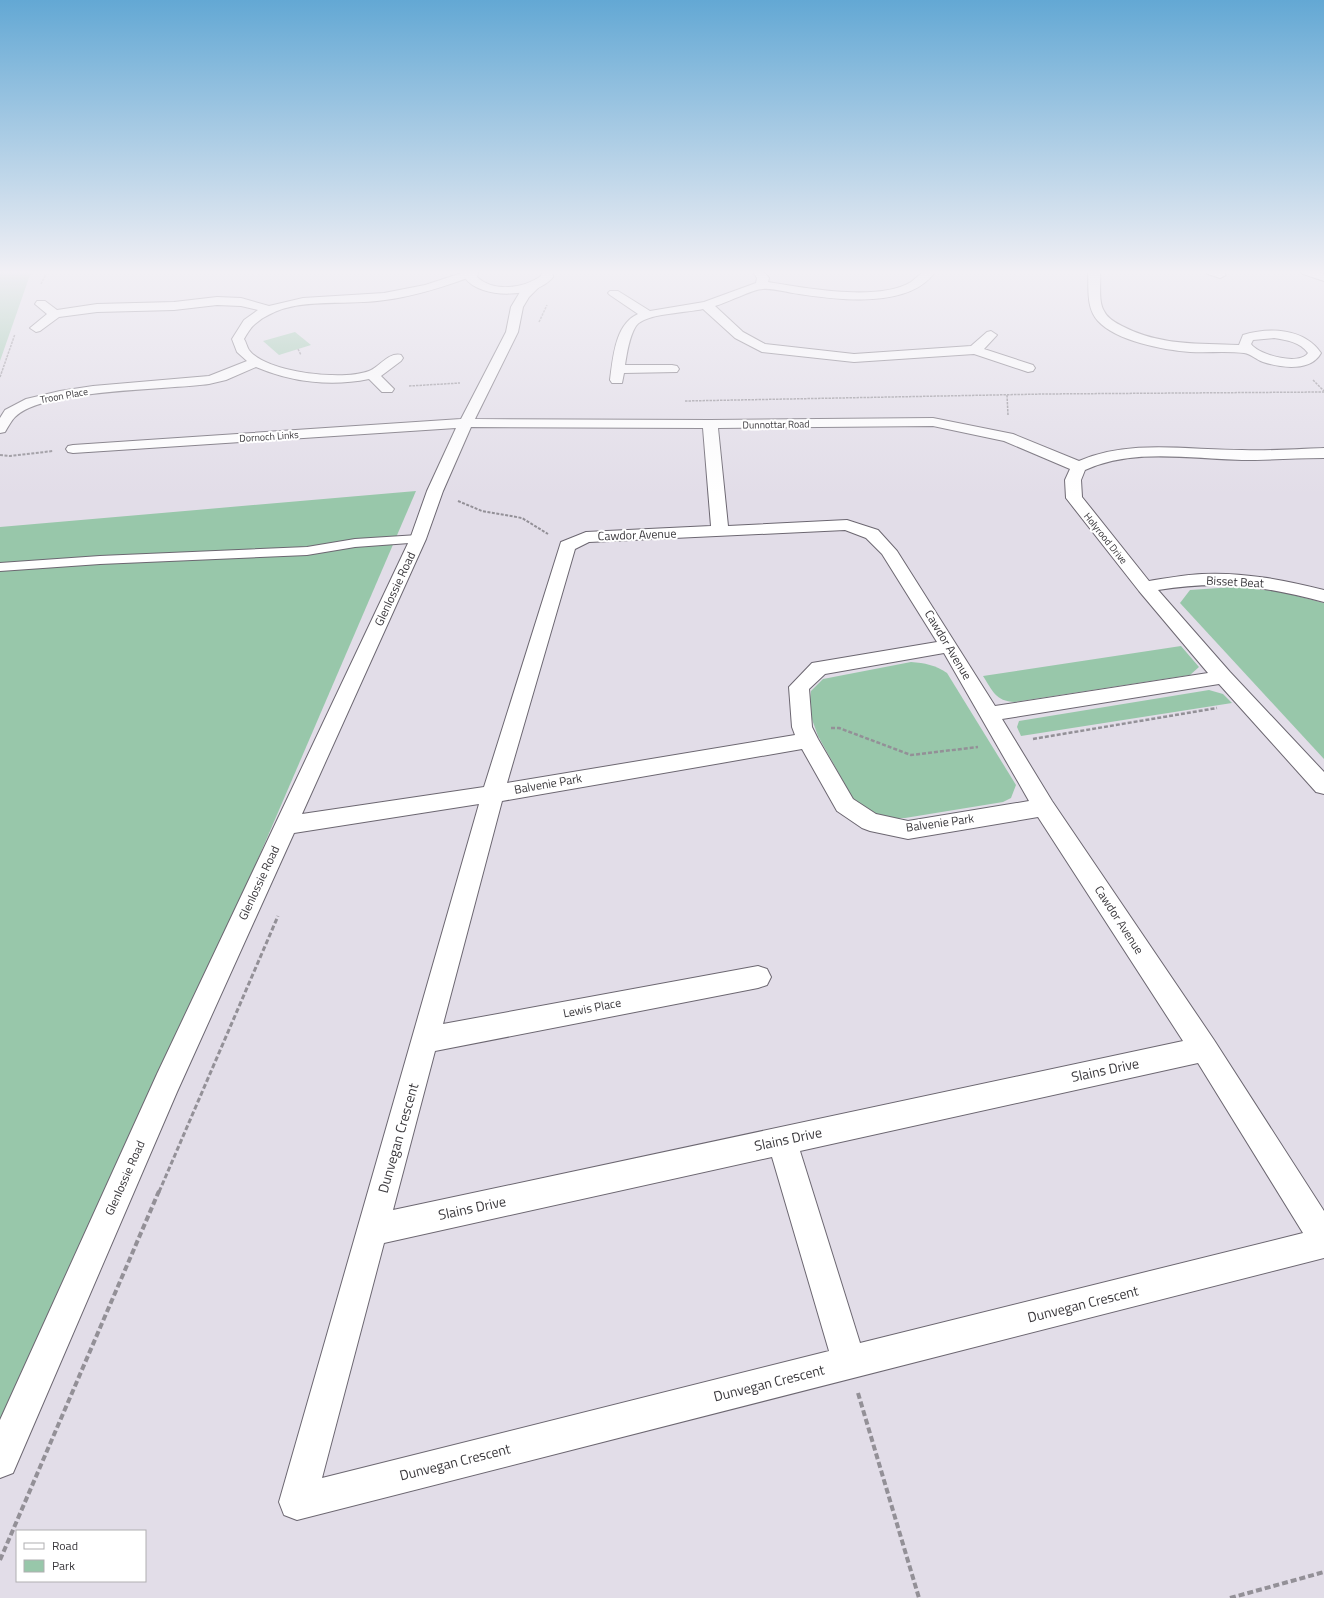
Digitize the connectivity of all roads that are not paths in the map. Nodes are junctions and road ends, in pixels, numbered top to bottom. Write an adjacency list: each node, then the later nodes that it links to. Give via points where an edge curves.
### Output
1 (241, 347): 11 (street)
2 (504, 347): 16 (street, Glenlossie Road)
3 (624, 347): 12 (street, via 618,374)
4 (760, 347): 9 (street, via 854,358)
5 (979, 347): 9 (street)
6 (1179, 347): 8 (street)
7 (1318, 348): 8 (street, via 1310,360 1296,363 1268,359)
8 (1248, 349)
9 (975, 350): 13 (street)
10 (396, 358): 14 (street)
11 (257, 362): 14 (street, via 283,374 301,378 333,379); 18 (street, Troon Place, via 210,380 178,385 34,395 12,413)
12 (672, 368)
13 (1028, 368)
14 (372, 375): 15 (street)
15 (386, 388)
16 (466, 423): 17 (street, Dunnottar Road); 19 (street, Dornoch Links); 23 (street, Glenlossie Road, via 435,491)
17 (710, 424): 21 (street, Dunnottar Road, via 933,422 1008,438); 22 (street)
18 (0, 429)
19 (73, 449)
20 (1324, 453): 21 (street, via 1242,455 1138,452 1099,458)
21 (1079, 467): 25 (street, Holyrood Drive, via 1074,480 1074,498)
22 (720, 532): 27 (street, Cawdor Avenue, via 847,525 872,534 889,551); 32 (street, Cawdor Avenue, via 586,537 567,546)
23 (418, 540): 24 (lane, via 355,543 307,551); 34 (street, Glenlossie Road)
24 (0, 567)
25 (1145, 587): 26 (street, Bisset Beat, via 1208,578 1246,580); 28 (street, Holyrood Drive)
26 (1324, 596)
27 (949, 646): 29 (street, Cawdor Avenue); 30 (street, Balvenie Park, via 820,668 799,687 802,727)
28 (1223, 677): 29 (street); 31 (street, Holyrood Drive)
29 (989, 714): 33 (street, Cawdor Avenue)
30 (808, 740): 32 (street, Balvenie Park); 33 (street, Balvenie Park, via 845,805 870,822 908,830)
31 (1324, 786)
32 (493, 794): 34 (street, Balvenie Park); 36 (street, Dunvegan Crescent)
33 (1044, 807): 37 (street, Cawdor Avenue)
34 (286, 825): 43 (street, Glenlossie Road, via 167,1084)
35 (758, 977): 36 (street, Lewis Place)
36 (426, 1040): 39 (street, Dunvegan Crescent)
37 (1204, 1049): 38 (street, Slains Drive); 40 (street, Cawdor Avenue)
38 (782, 1141): 39 (street, Slains Drive); 42 (street)
39 (373, 1230): 42 (street, Dunvegan Crescent, via 297,1502)
40 (1324, 1239)
41 (1324, 1243): 42 (street, Dunvegan Crescent)
42 (849, 1362)
43 (0, 1460)

